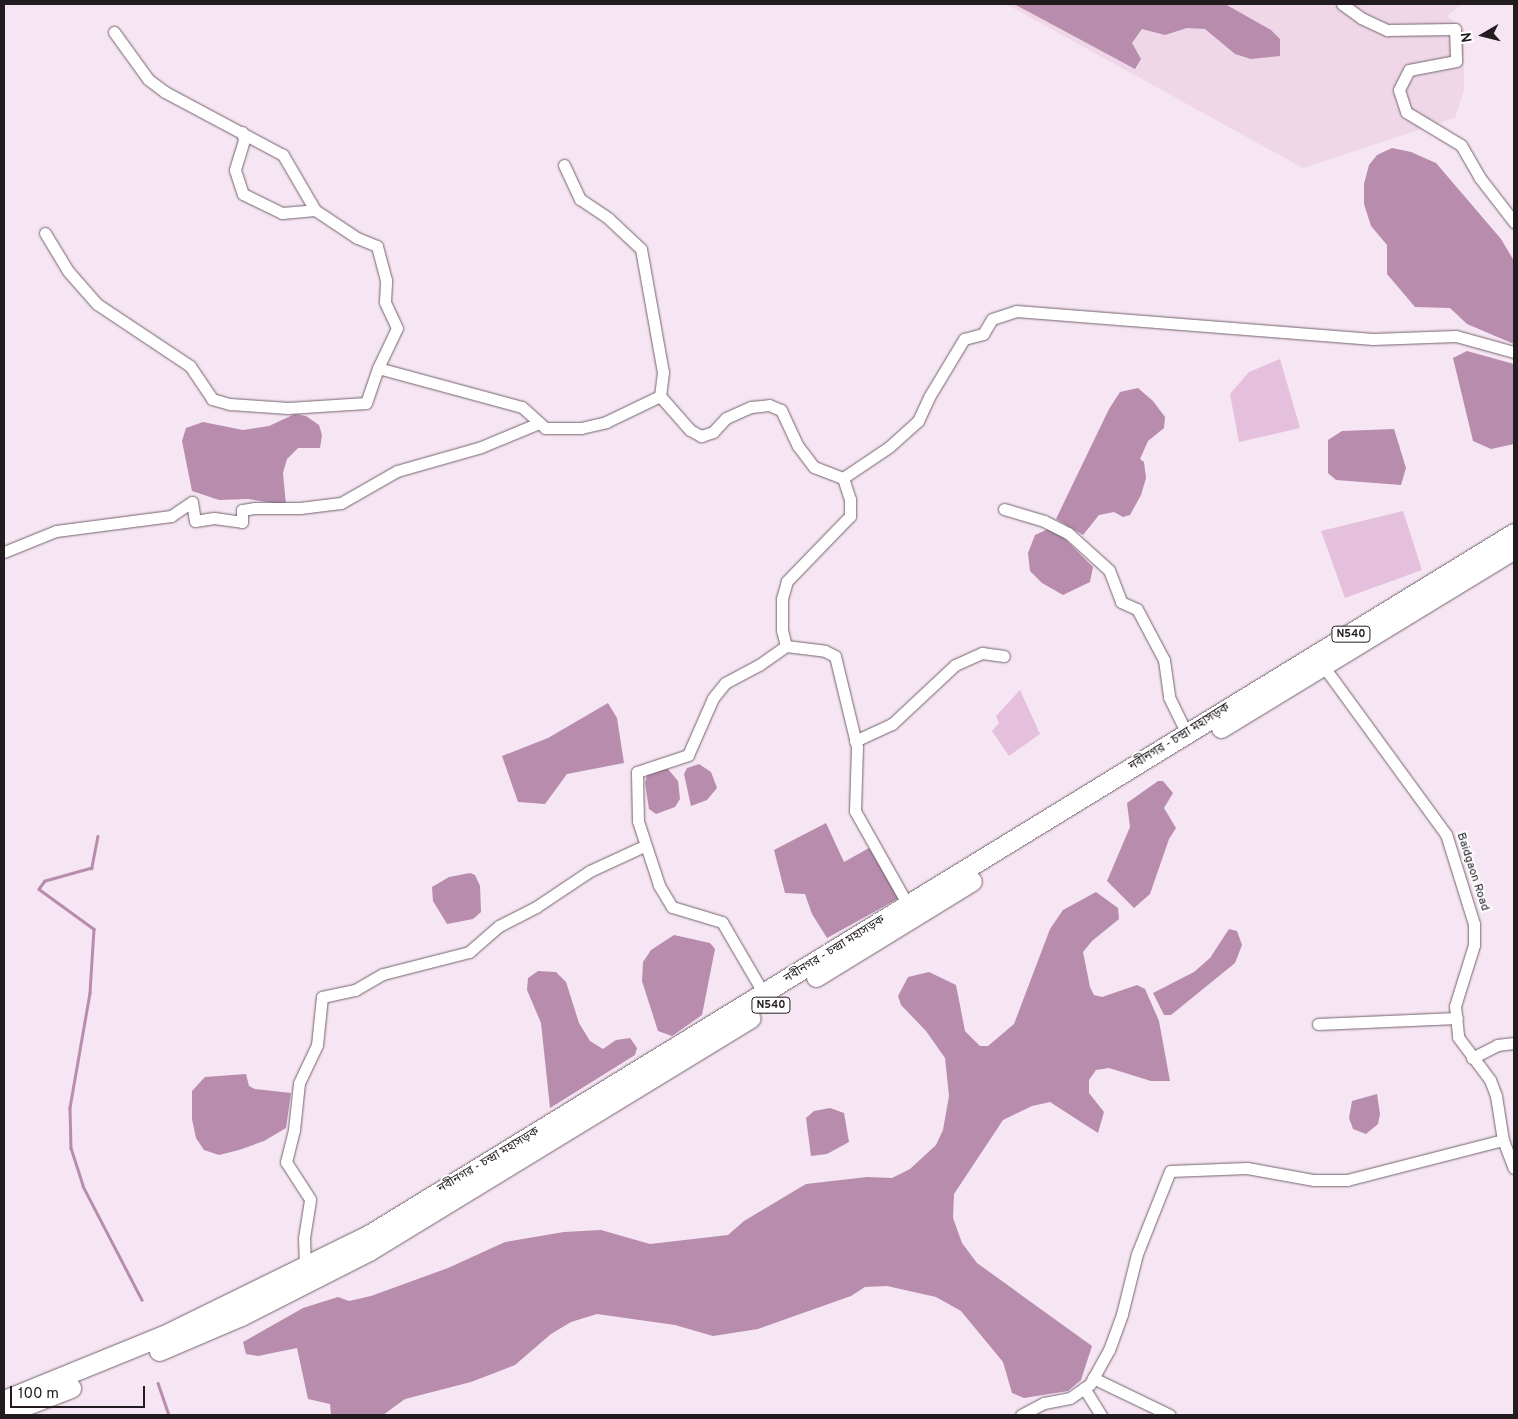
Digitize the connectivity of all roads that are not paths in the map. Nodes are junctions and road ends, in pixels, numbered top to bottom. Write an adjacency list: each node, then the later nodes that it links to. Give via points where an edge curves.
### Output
1 (1342, 4): 6 (street, via 1361,18 1387,30 1455,30 1456,61 1409,70 1399,90 1406,112 1461,145 1480,178)
2 (114, 32): 3 (street, via 148,79 165,92)
3 (242, 132): 5 (street, via 284,155); 5 (street, via 244,140 235,170 243,194 282,213)
4 (564, 165): 10 (street, via 580,199 608,218 641,249 654,306 655,339 663,372)
5 (315, 210): 9 (street, via 356,238 377,246 381,255 386,280 385,302 397,328)
6 (1514, 222)
7 (45, 233): 9 (street, via 68,271 97,304 190,366 212,399 268,407 366,403)
8 (1514, 352): 12 (street, via 1456,336 1372,339 1016,311 992,319 983,334 964,339 918,421 889,447)
9 (378, 368): 11 (street, via 522,407)
10 (660, 396): 11 (street, via 598,424 581,428 544,428); 12 (street, via 690,430 701,436 713,432 726,418 751,407 769,405 781,410 798,446 814,467)
11 (539, 423): 16 (street, via 481,447 398,471 341,503 242,510 242,522 214,518 195,521 192,502 171,516 56,531)
12 (842, 478): 17 (street, via 850,499 850,516 787,581 782,630)
13 (1004, 510): 20 (street, via 1044,521 1068,533 1109,570 1121,602 1137,609 1164,660 1169,697)
14 (1514, 533): 20 (highway, নবীনগর - চন্দ্রা মহাসড়ক / N540)
15 (1514, 549): 19 (highway, নবীনগর - চন্দ্রা মহাসড়ক / N540)
16 (4, 552)
17 (786, 646): 21 (street, via 825,651 835,656); 22 (street, via 725,683 714,698 688,755 637,772 636,804)
18 (1004, 656): 21 (street, via 982,653 955,665 892,724)
19 (1324, 667): 25 (street, Baidgaon Road, via 1446,834 1474,924 1474,945 1456,1006); 35 (highway, নবীনগর - চন্দ্রা মহাসড়ক / N540, via 369,1251 242,1316)
20 (1187, 734): 23 (highway, নবীনগর - চন্দ্রা মহাসড়ক / N540)
21 (855, 742): 23 (street, via 856,811)
22 (644, 846): 24 (street, via 659,885 672,907 722,922); 31 (street, via 590,871 536,907 499,926 469,952 383,974 355,990 322,997 317,1045 299,1083 294,1130 286,1162 310,1199 304,1238)
23 (908, 905): 24 (highway, নবীনগর - চন্দ্রা মহাসড়ক / N540)
24 (764, 994): 31 (highway, নবীনগর - চন্দ্রা মহাসড়ক / N540, via 370,1234)
25 (1456, 1018): 26 (street); 28 (street, Baidgaon Road, via 1458,1037)
26 (1318, 1024)
27 (1514, 1043): 28 (street, via 1497,1045)
28 (1472, 1058): 29 (street, Baidgaon Road, via 1490,1080 1496,1096)
29 (1502, 1140): 30 (street, Baidgaon Road); 32 (street, via 1347,1180 1314,1180 1247,1168 1170,1171 1137,1254 1122,1314)
30 (1514, 1168)
31 (305, 1266): 34 (highway, নবীনগর - চন্দ্রা মহাসড়ক / N540, via 164,1335)
32 (1093, 1378): 33 (street); 38 (street)
33 (1084, 1388): 36 (street, via 1070,1398 1044,1403); 37 (street)
34 (4, 1400)
35 (4, 1414)
36 (1021, 1415)
37 (1101, 1415)
38 (1170, 1415)

